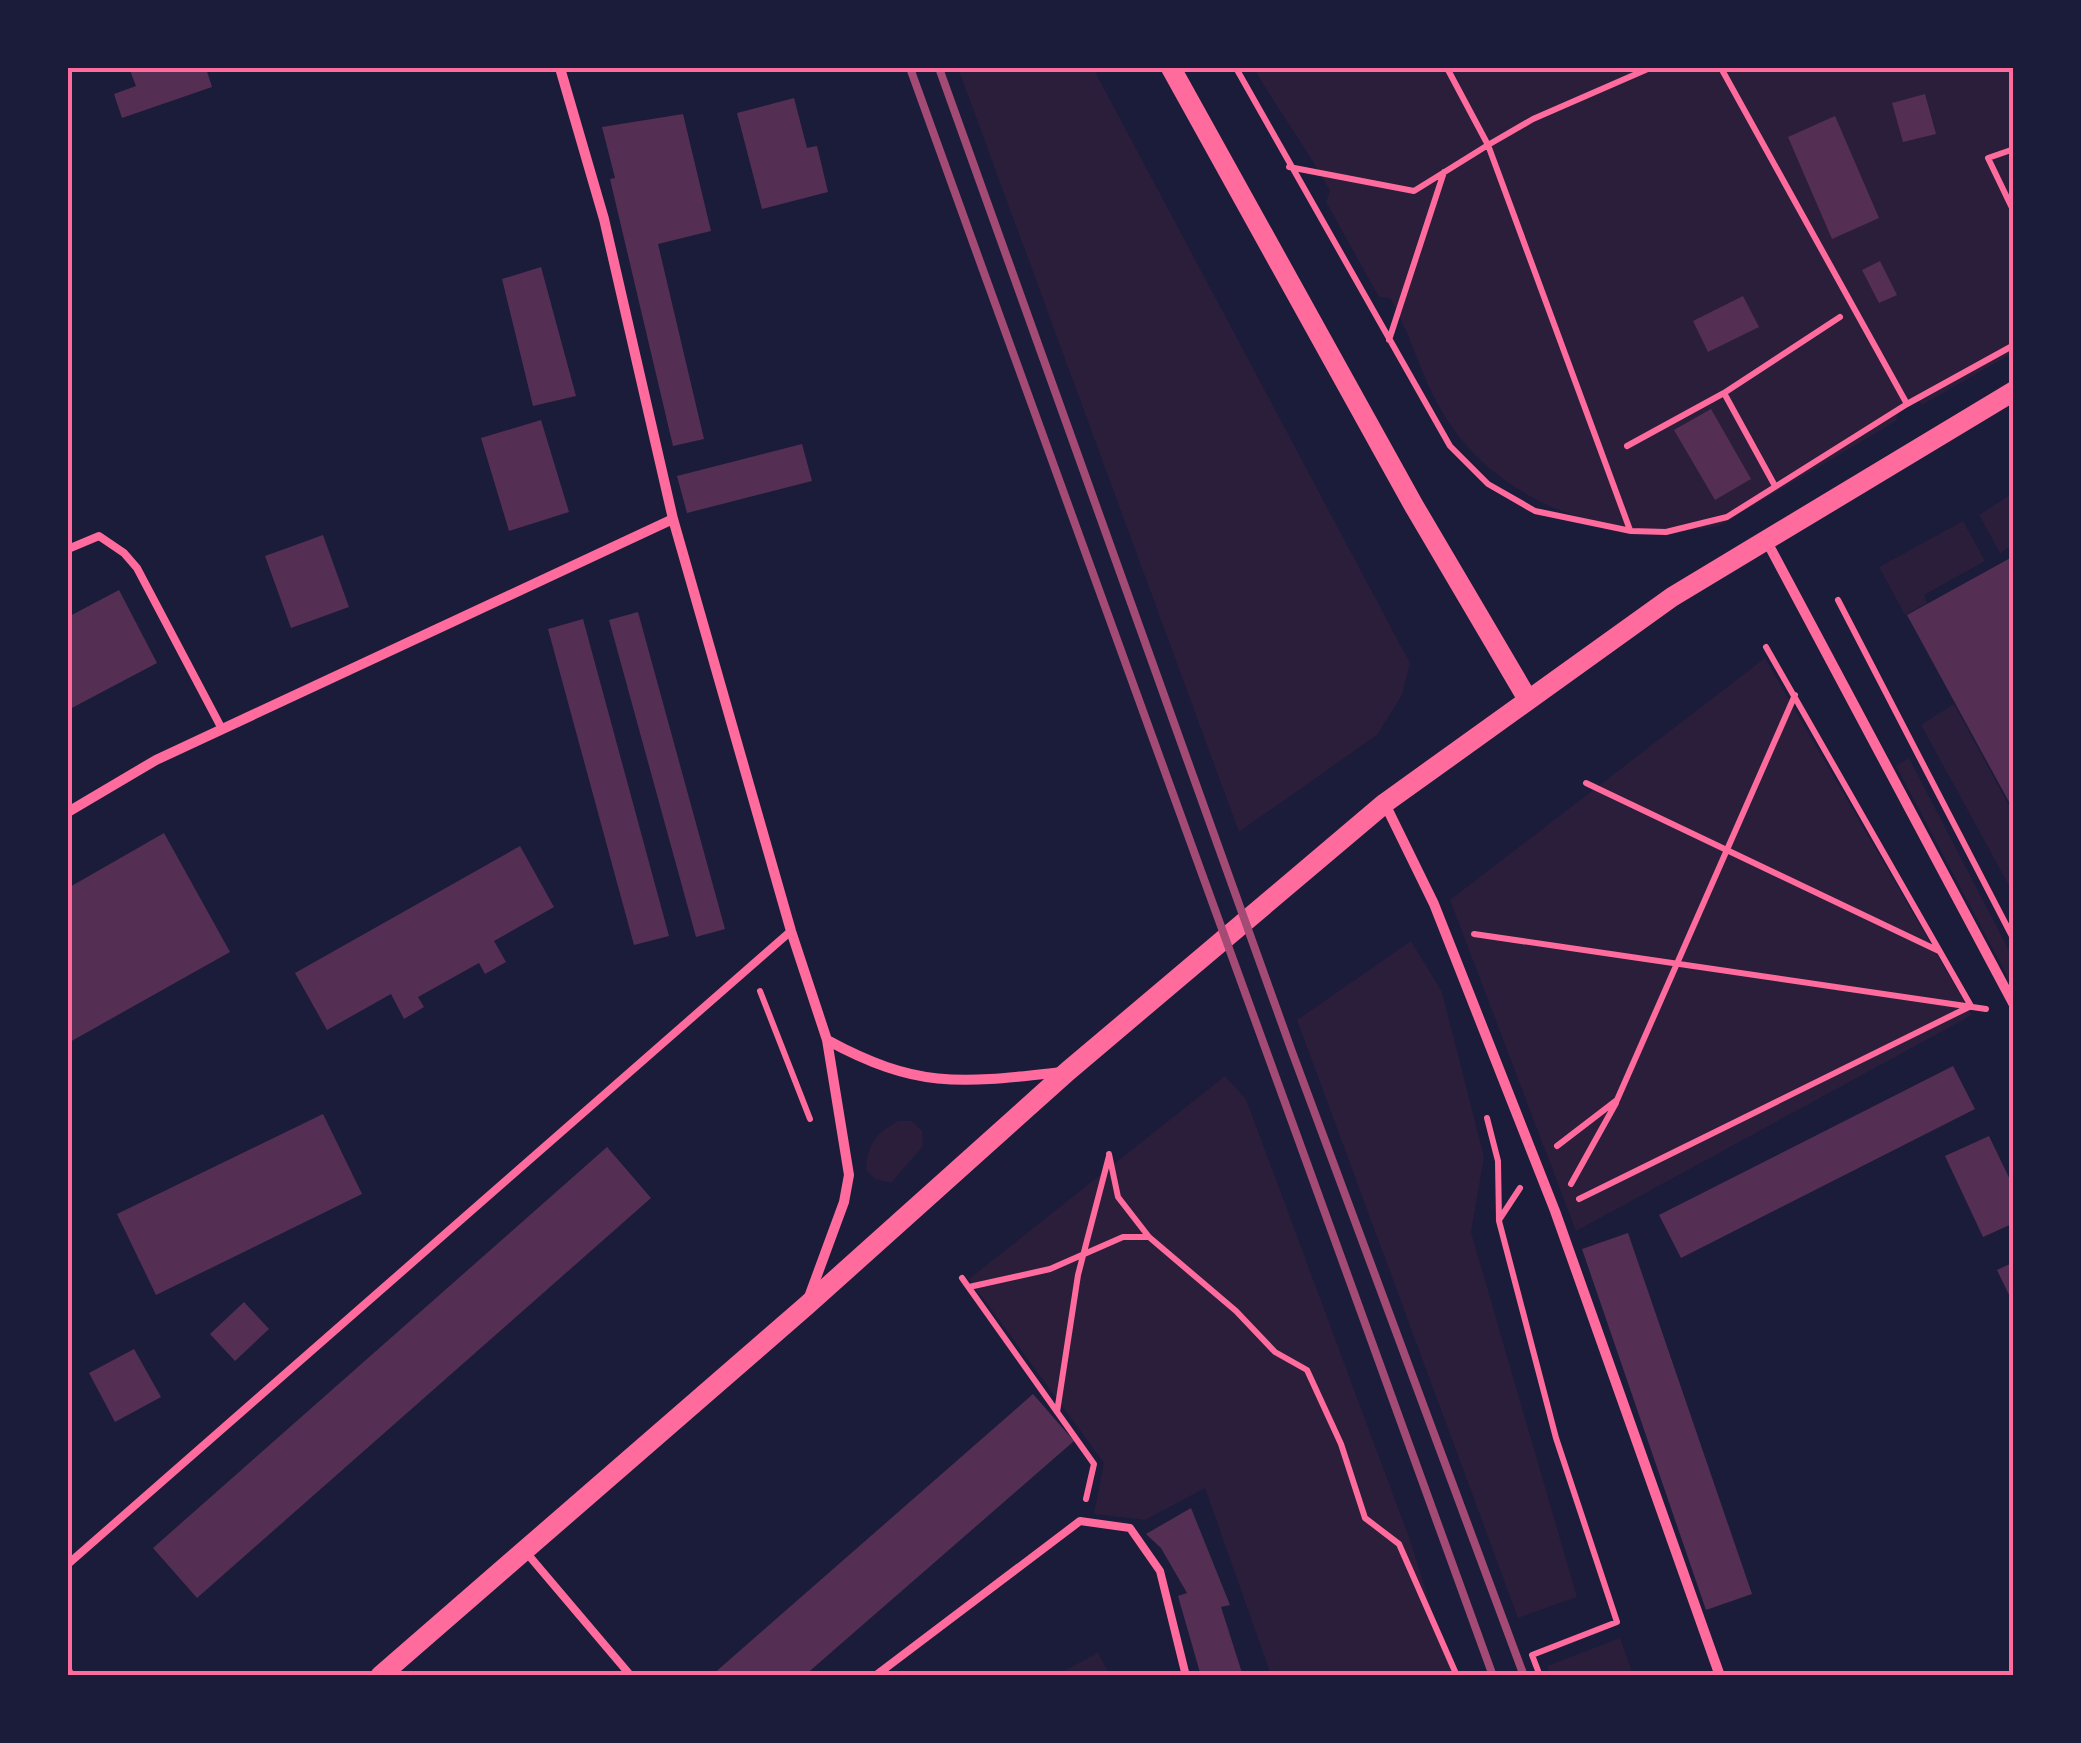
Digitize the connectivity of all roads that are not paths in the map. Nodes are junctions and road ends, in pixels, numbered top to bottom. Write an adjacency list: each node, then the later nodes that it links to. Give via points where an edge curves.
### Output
1 (560, 68): 4 (street, via 604,219)
2 (1170, 68): 7 (main road)
3 (2014, 391): 5 (main road)
4 (674, 519): 8 (street); 11 (street)
5 (1765, 538): 7 (main road); 12 (street)
6 (68, 549): 8 (lane, via 100,536 124,552)
7 (1528, 698): 9 (main road)
8 (222, 730): 10 (street)
9 (1385, 803): 14 (main road); 22 (street, via 1444,930 1555,1211)
10 (68, 812)
11 (791, 931): 13 (street); 17 (lane)
12 (2014, 1005)
13 (828, 1040): 14 (street, via 877,1067 919,1078 980,1081); 15 (street, via 848,1174)
14 (1068, 1071): 15 (main road)
15 (806, 1306): 16 (main road)
16 (525, 1550): 18 (main road); 19 (lane)
17 (68, 1564)
18 (380, 1676)
19 (631, 1676)
20 (875, 1676): 21 (lane, via 1080,1521 1130,1528 1160,1570)
21 (1186, 1676)
22 (1720, 1676)

